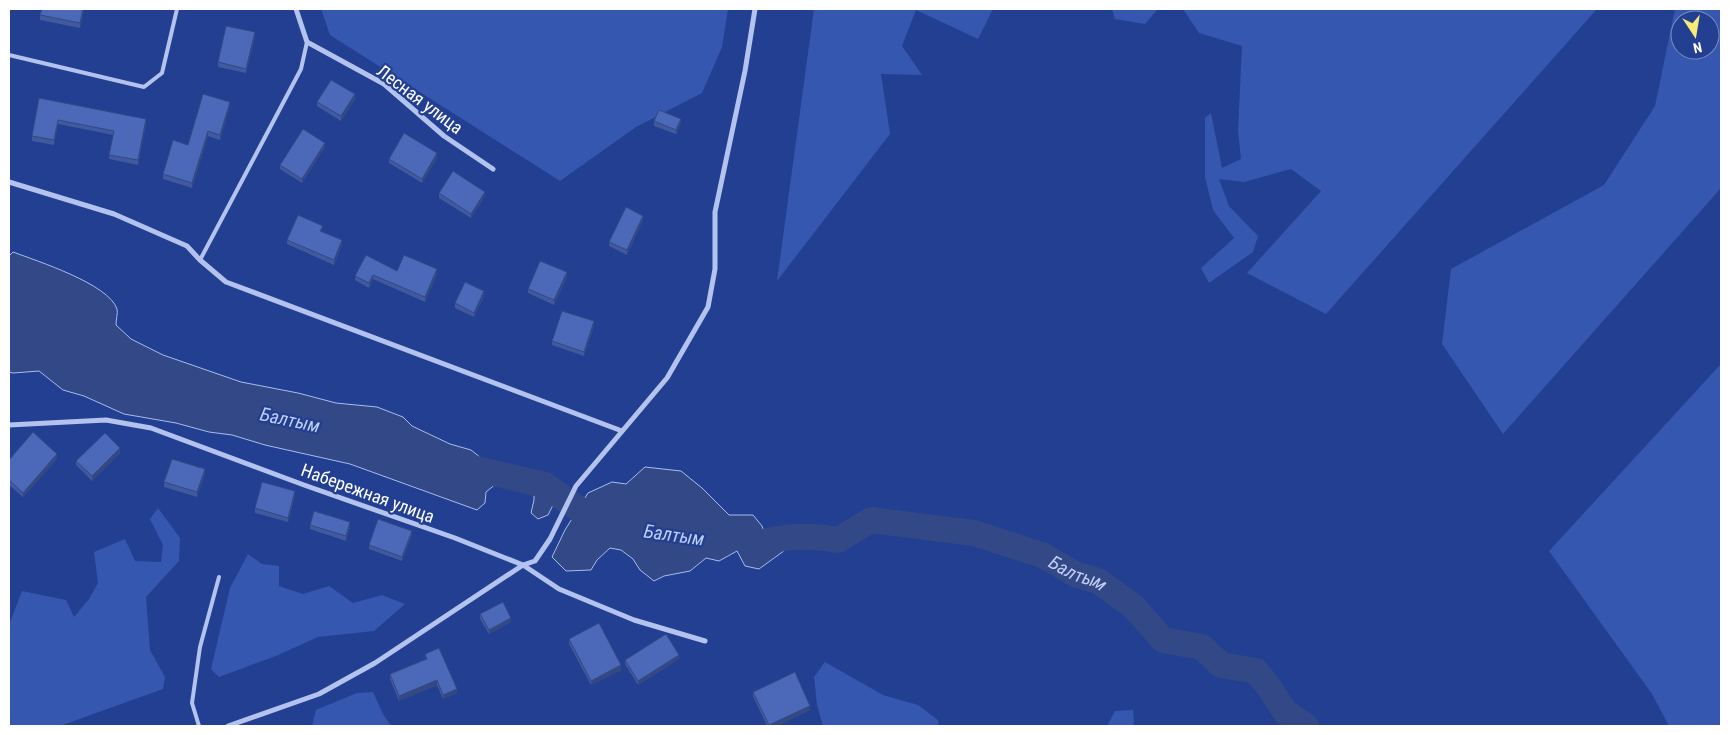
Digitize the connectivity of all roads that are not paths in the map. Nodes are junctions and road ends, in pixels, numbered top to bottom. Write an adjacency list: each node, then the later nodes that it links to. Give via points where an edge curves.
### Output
1 (177, 9): 5 (lane, via 162,73 144,87)
2 (296, 9): 4 (street)
3 (755, 9): 10 (street, via 716,212 715,269 708,307 667,378)
4 (307, 42): 6 (street, Лесная улица, via 384,84 444,136); 8 (lane, via 301,69)
5 (9, 55)
6 (493, 169)
7 (9, 182): 8 (street, via 114,214 187,246)
8 (200, 260): 10 (street, via 226,282)
9 (9, 425): 11 (street, Набережная улица, via 106,420 151,428)
10 (622, 431): 11 (street, via 576,486 550,539 535,561)
11 (523, 565): 13 (street, Набережная улица, via 558,589 634,620); 15 (street, via 375,663 319,694)
12 (219, 577): 14 (lane, via 200,648 192,703)
13 (706, 641)
14 (199, 726)
15 (228, 726)

